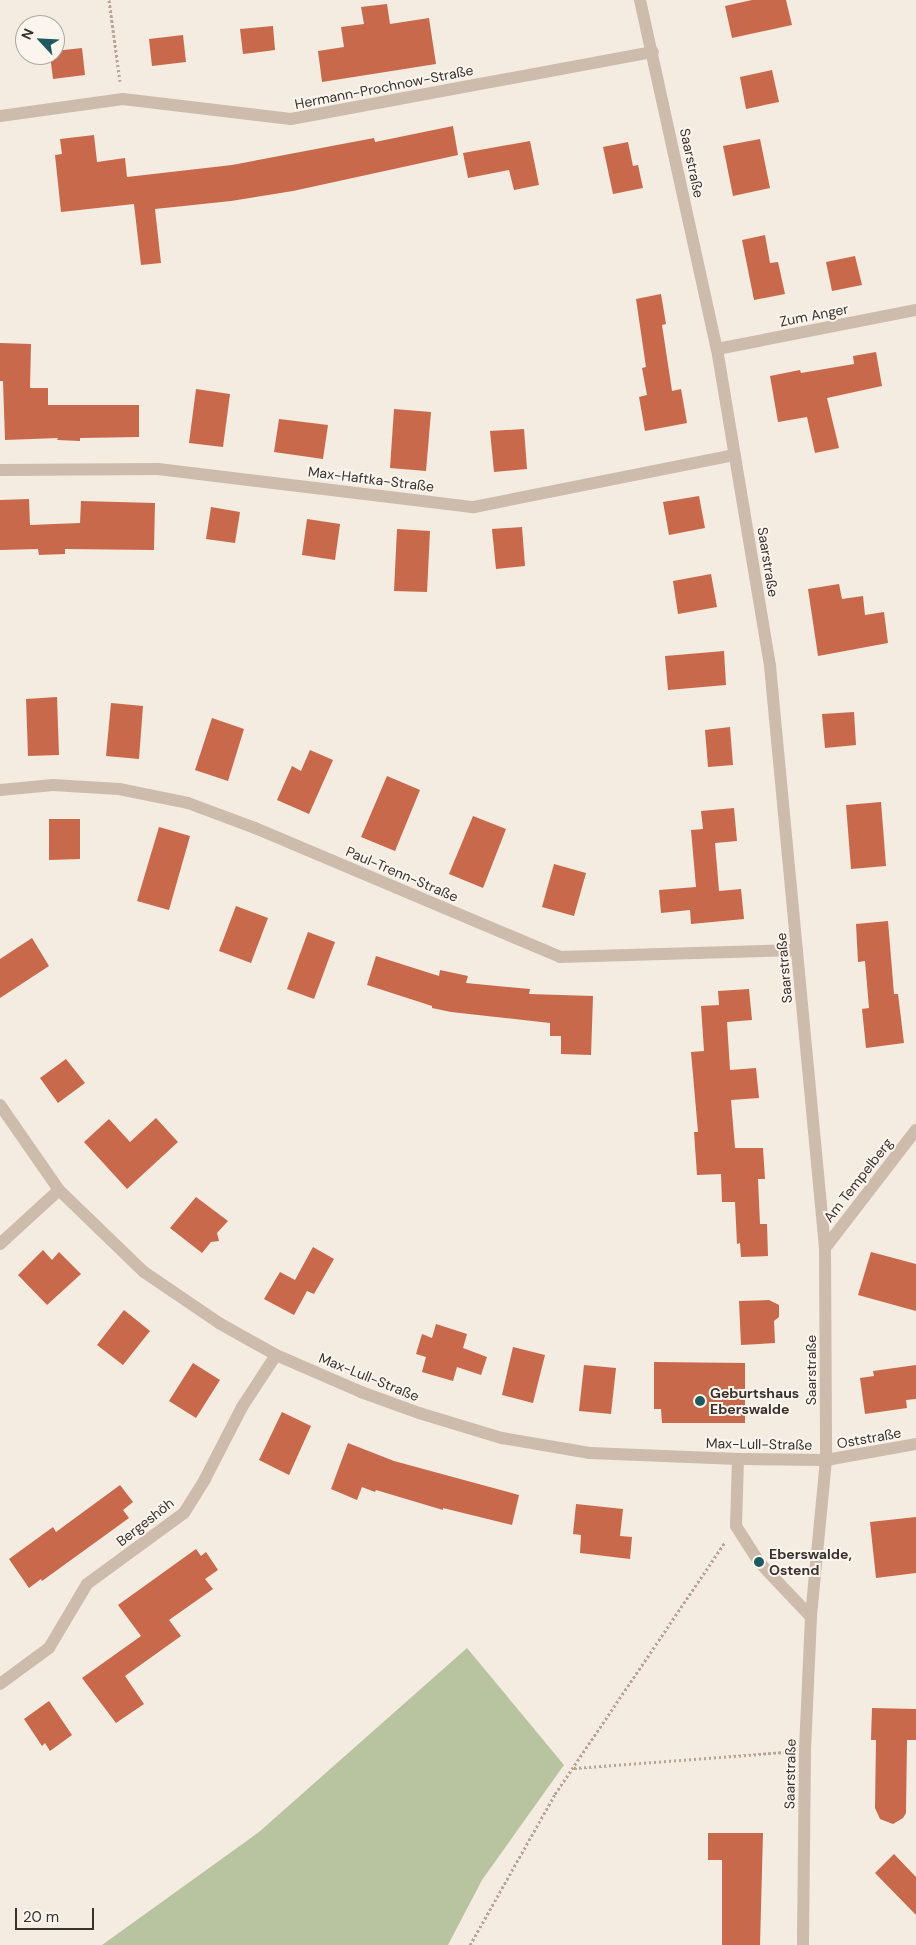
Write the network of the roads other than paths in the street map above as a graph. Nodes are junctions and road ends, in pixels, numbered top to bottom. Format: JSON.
{"nodes":[{"id":1,"x":640,"y":0,"type":"edge"},
{"id":2,"x":653,"y":52,"type":"junction"},
{"id":3,"x":0,"y":116,"type":"edge"},
{"id":4,"x":916,"y":310,"type":"edge"},
{"id":5,"x":717,"y":349,"type":"junction"},
{"id":6,"x":735,"y":455,"type":"junction"},
{"id":7,"x":0,"y":470,"type":"edge"},
{"id":8,"x":0,"y":790,"type":"edge"},
{"id":9,"x":798,"y":950,"type":"junction"},
{"id":10,"x":0,"y":1105,"type":"edge"},
{"id":11,"x":916,"y":1130,"type":"edge"},
{"id":12,"x":59,"y":1190,"type":"junction"},
{"id":13,"x":0,"y":1244,"type":"edge"},
{"id":14,"x":825,"y":1248,"type":"junction"},
{"id":15,"x":276,"y":1355,"type":"junction"},
{"id":16,"x":916,"y":1444,"type":"edge"},
{"id":17,"x":738,"y":1459,"type":"junction"},
{"id":18,"x":826,"y":1460,"type":"junction"},
{"id":19,"x":811,"y":1617,"type":"junction"},
{"id":20,"x":0,"y":1684,"type":"edge"},
{"id":21,"x":803,"y":1945,"type":"edge"}],
"edges":[{"from":1,"to":2,"type":"street","name":"Saarstraße"},
{"from":2,"to":3,"type":"street","name":"Hermann-Prochnow-Straße"},
{"from":2,"to":5,"type":"street","name":"Saarstraße"},
{"from":4,"to":5,"type":"street","name":"Zum Anger"},
{"from":5,"to":6,"type":"street","name":"Saarstraße"},
{"from":6,"to":7,"type":"street","name":"Max-Haftka-Straße"},
{"from":6,"to":9,"type":"street","name":"Saarstraße"},
{"from":8,"to":9,"type":"street","name":"Paul-Trenn-Straße"},
{"from":9,"to":14,"type":"street","name":"Saarstraße"},
{"from":10,"to":12,"type":"street","name":"Max-Lull-Straße"},
{"from":11,"to":14,"type":"street","name":"Am Tempelberg"},
{"from":12,"to":13,"type":"street"},
{"from":12,"to":15,"type":"street","name":"Max-Lull-Straße"},
{"from":14,"to":18,"type":"street","name":"Saarstraße"},
{"from":15,"to":17,"type":"street","name":"Max-Lull-Straße"},
{"from":15,"to":20,"type":"street","name":"Bergeshöh"},
{"from":16,"to":18,"type":"street","name":"Oststraße"},
{"from":17,"to":18,"type":"street","name":"Max-Lull-Straße"},
{"from":17,"to":19,"type":"street"},
{"from":18,"to":19,"type":"street","name":"Saarstraße"},
{"from":19,"to":21,"type":"street","name":"Saarstraße"}]}
